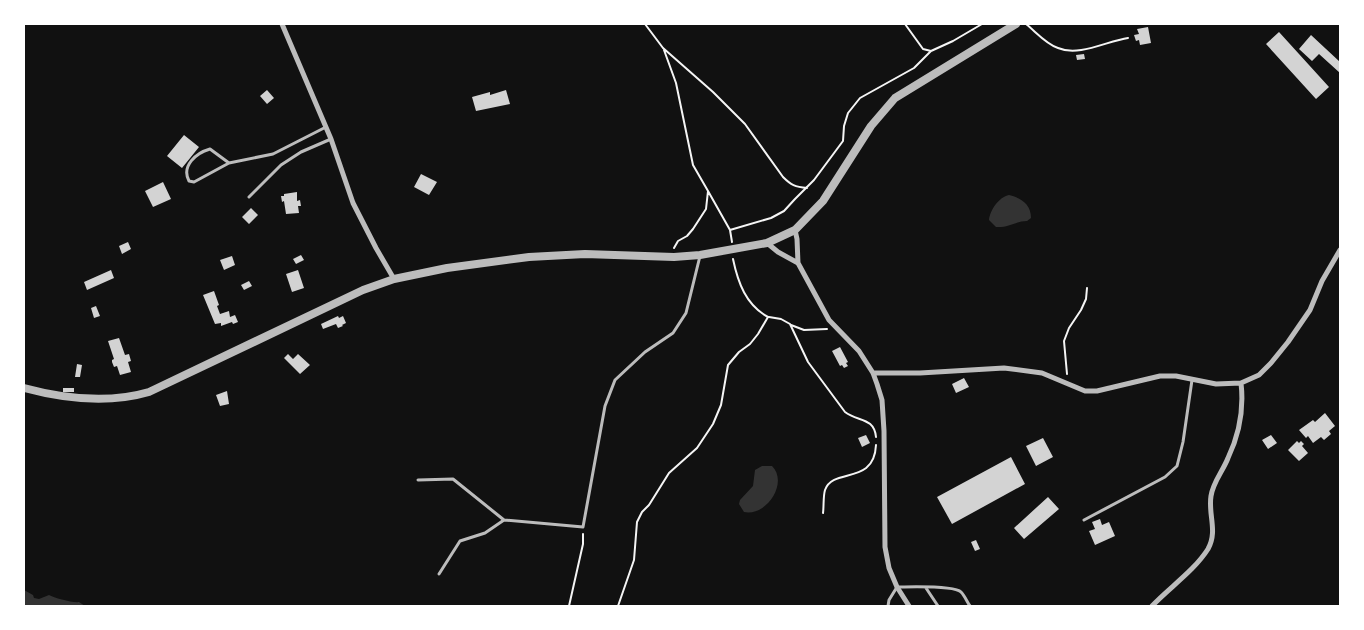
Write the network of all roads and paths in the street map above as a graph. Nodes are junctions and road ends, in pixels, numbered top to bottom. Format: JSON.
{"nodes":[{"id":1,"x":282,"y":24,"type":"edge"},
{"id":2,"x":645,"y":24,"type":"edge"},
{"id":3,"x":905,"y":24,"type":"edge"},
{"id":4,"x":982,"y":24,"type":"edge"},
{"id":5,"x":1016,"y":24,"type":"edge"},
{"id":6,"x":1026,"y":24,"type":"edge"},
{"id":7,"x":1128,"y":38,"type":"dead end"},
{"id":8,"x":663,"y":48,"type":"junction"},
{"id":9,"x":931,"y":50,"type":"junction"},
{"id":10,"x":326,"y":127,"type":"junction"},
{"id":11,"x":331,"y":139,"type":"junction"},
{"id":12,"x":229,"y":163,"type":"junction"},
{"id":13,"x":807,"y":188,"type":"junction"},
{"id":14,"x":708,"y":191,"type":"junction"},
{"id":15,"x":249,"y":198,"type":"dead end"},
{"id":16,"x":730,"y":230,"type":"junction"},
{"id":17,"x":794,"y":230,"type":"junction"},
{"id":18,"x":767,"y":243,"type":"junction"},
{"id":19,"x":731,"y":250,"type":"junction"},
{"id":20,"x":1340,"y":250,"type":"edge"},
{"id":21,"x":700,"y":255,"type":"junction"},
{"id":22,"x":674,"y":257,"type":"junction"},
{"id":23,"x":798,"y":262,"type":"junction"},
{"id":24,"x":394,"y":279,"type":"junction"},
{"id":25,"x":1087,"y":288,"type":"dead end"},
{"id":26,"x":768,"y":317,"type":"junction"},
{"id":27,"x":790,"y":324,"type":"junction"},
{"id":28,"x":837,"y":328,"type":"junction"},
{"id":29,"x":874,"y":373,"type":"junction"},
{"id":30,"x":1192,"y":379,"type":"junction"},
{"id":31,"x":1241,"y":383,"type":"junction"},
{"id":32,"x":1068,"y":384,"type":"junction"},
{"id":33,"x":24,"y":388,"type":"edge"},
{"id":34,"x":418,"y":480,"type":"dead end"},
{"id":35,"x":823,"y":513,"type":"dead end"},
{"id":36,"x":504,"y":520,"type":"junction"},
{"id":37,"x":1084,"y":520,"type":"dead end"},
{"id":38,"x":583,"y":526,"type":"junction"},
{"id":39,"x":439,"y":574,"type":"dead end"},
{"id":40,"x":897,"y":587,"type":"junction"},
{"id":41,"x":926,"y":587,"type":"junction"},
{"id":42,"x":569,"y":606,"type":"edge"},
{"id":43,"x":618,"y":606,"type":"edge"},
{"id":44,"x":888,"y":606,"type":"edge"},
{"id":45,"x":909,"y":606,"type":"edge"},
{"id":46,"x":938,"y":606,"type":"edge"},
{"id":47,"x":970,"y":606,"type":"edge"},
{"id":48,"x":1152,"y":606,"type":"edge"}],
"edges":[{"from":1,"to":10,"type":"street"},
{"from":2,"to":8,"type":"path"},
{"from":3,"to":9,"type":"path"},
{"from":4,"to":9,"type":"path"},
{"from":5,"to":17,"type":"street"},
{"from":6,"to":7,"type":"path"},
{"from":8,"to":13,"type":"path"},
{"from":8,"to":14,"type":"path"},
{"from":9,"to":13,"type":"path"},
{"from":10,"to":11,"type":"street"},
{"from":10,"to":12,"type":"lane"},
{"from":11,"to":15,"type":"lane"},
{"from":11,"to":24,"type":"street"},
{"from":12,"to":12,"type":"lane"},
{"from":13,"to":16,"type":"path"},
{"from":14,"to":16,"type":"path"},
{"from":14,"to":22,"type":"path"},
{"from":16,"to":19,"type":"path"},
{"from":17,"to":18,"type":"street"},
{"from":17,"to":23,"type":"street"},
{"from":18,"to":19,"type":"street"},
{"from":18,"to":23,"type":"street"},
{"from":19,"to":21,"type":"street"},
{"from":19,"to":26,"type":"path"},
{"from":20,"to":31,"type":"street"},
{"from":21,"to":22,"type":"street"},
{"from":21,"to":38,"type":"lane"},
{"from":22,"to":24,"type":"street"},
{"from":23,"to":28,"type":"street"},
{"from":24,"to":33,"type":"street"},
{"from":25,"to":32,"type":"path"},
{"from":26,"to":27,"type":"path"},
{"from":26,"to":43,"type":"path"},
{"from":27,"to":28,"type":"path"},
{"from":27,"to":35,"type":"path"},
{"from":28,"to":29,"type":"street"},
{"from":29,"to":32,"type":"street"},
{"from":29,"to":40,"type":"street"},
{"from":30,"to":31,"type":"street"},
{"from":30,"to":32,"type":"street"},
{"from":30,"to":37,"type":"lane"},
{"from":31,"to":48,"type":"street"},
{"from":34,"to":36,"type":"lane"},
{"from":36,"to":38,"type":"lane"},
{"from":36,"to":39,"type":"lane"},
{"from":38,"to":42,"type":"path"},
{"from":40,"to":41,"type":"lane"},
{"from":40,"to":44,"type":"lane"},
{"from":40,"to":45,"type":"street"},
{"from":41,"to":46,"type":"lane"},
{"from":41,"to":47,"type":"lane"}]}
